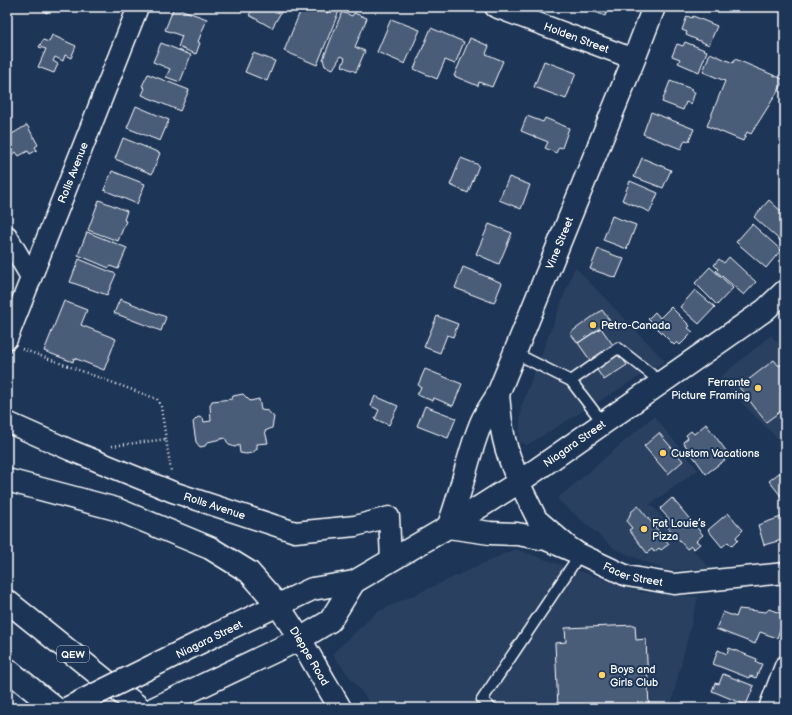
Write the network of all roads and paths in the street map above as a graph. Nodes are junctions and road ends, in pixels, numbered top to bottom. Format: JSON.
{"nodes":[{"id":1,"x":495,"y":7,"type":"edge"},
{"id":2,"x":654,"y":7,"type":"edge"},
{"id":3,"x":133,"y":11,"type":"edge"},
{"id":4,"x":634,"y":59,"type":"junction"},
{"id":5,"x":7,"y":236,"type":"edge"},
{"id":6,"x":31,"y":277,"type":"junction"},
{"id":7,"x":785,"y":291,"type":"edge"},
{"id":8,"x":14,"y":343,"type":"edge"},
{"id":9,"x":515,"y":353,"type":"junction"},
{"id":10,"x":571,"y":381,"type":"junction"},
{"id":11,"x":661,"y":382,"type":"junction"},
{"id":12,"x":498,"y":394,"type":"junction"},
{"id":13,"x":7,"y":422,"type":"edge"},
{"id":14,"x":603,"y":423,"type":"junction"},
{"id":15,"x":167,"y":439,"type":"junction"},
{"id":16,"x":107,"y":446,"type":"dead end"},
{"id":17,"x":7,"y":480,"type":"edge"},
{"id":18,"x":519,"y":482,"type":"junction"},
{"id":19,"x":174,"y":492,"type":"junction"},
{"id":20,"x":448,"y":527,"type":"junction"},
{"id":21,"x":577,"y":553,"type":"junction"},
{"id":22,"x":391,"y":560,"type":"junction"},
{"id":23,"x":785,"y":573,"type":"edge"},
{"id":24,"x":354,"y":582,"type":"junction"},
{"id":25,"x":7,"y":601,"type":"edge"},
{"id":26,"x":278,"y":605,"type":"junction"},
{"id":27,"x":300,"y":639,"type":"junction"},
{"id":28,"x":785,"y":666,"type":"edge"},
{"id":29,"x":7,"y":669,"type":"edge"},
{"id":30,"x":55,"y":708,"type":"edge"},
{"id":31,"x":68,"y":708,"type":"edge"},
{"id":32,"x":140,"y":708,"type":"edge"},
{"id":33,"x":155,"y":708,"type":"edge"},
{"id":34,"x":340,"y":708,"type":"edge"},
{"id":35,"x":491,"y":708,"type":"edge"},
{"id":36,"x":769,"y":708,"type":"edge"}],
"edges":[{"from":1,"to":4,"type":"street","name":"Holden Street"},
{"from":2,"to":4,"type":"main road","name":"Vine Street"},
{"from":3,"to":6,"type":"street","name":"Rolls Avenue"},
{"from":4,"to":9,"type":"main road","name":"Vine Street"},
{"from":5,"to":6,"type":"street"},
{"from":6,"to":8,"type":"street","name":"Rolls Avenue"},
{"from":7,"to":11,"type":"main road","name":"Niagara Street"},
{"from":8,"to":15,"type":"path"},
{"from":9,"to":10,"type":"lane"},
{"from":9,"to":12,"type":"main road","name":"Vine Street"},
{"from":10,"to":11,"type":"lane"},
{"from":10,"to":14,"type":"lane"},
{"from":11,"to":14,"type":"main road","name":"Niagara Street"},
{"from":12,"to":18,"type":"main road","name":"Vine Street"},
{"from":12,"to":20,"type":"main road"},
{"from":13,"to":19,"type":"street","name":"Rolls Avenue"},
{"from":14,"to":18,"type":"main road","name":"Niagara Street"},
{"from":15,"to":16,"type":"path"},
{"from":15,"to":19,"type":"path"},
{"from":17,"to":26,"type":"main road","name":"Dieppe Road"},
{"from":18,"to":20,"type":"main road","name":"Niagara Street"},
{"from":18,"to":21,"type":"street","name":"Facer Street"},
{"from":19,"to":22,"type":"street","name":"Rolls Avenue"},
{"from":20,"to":21,"type":"main road"},
{"from":20,"to":22,"type":"main road","name":"Niagara Street"},
{"from":21,"to":23,"type":"street","name":"Facer Street"},
{"from":21,"to":35,"type":"lane"},
{"from":22,"to":24,"type":"main road","name":"Niagara Street"},
{"from":24,"to":26,"type":"main road","name":"Niagara Street"},
{"from":24,"to":27,"type":"main road","name":"Niagara Street"},
{"from":25,"to":32,"type":"main road","number":"QEW"},
{"from":26,"to":27,"type":"main road","name":"Dieppe Road"},
{"from":26,"to":31,"type":"main road","name":"Niagara Street","bridge":true},
{"from":27,"to":33,"type":"main road","name":"Niagara Street"},
{"from":27,"to":34,"type":"main road","name":"Dieppe Road"},
{"from":28,"to":36,"type":"street"},
{"from":29,"to":30,"type":"main road"}]}
